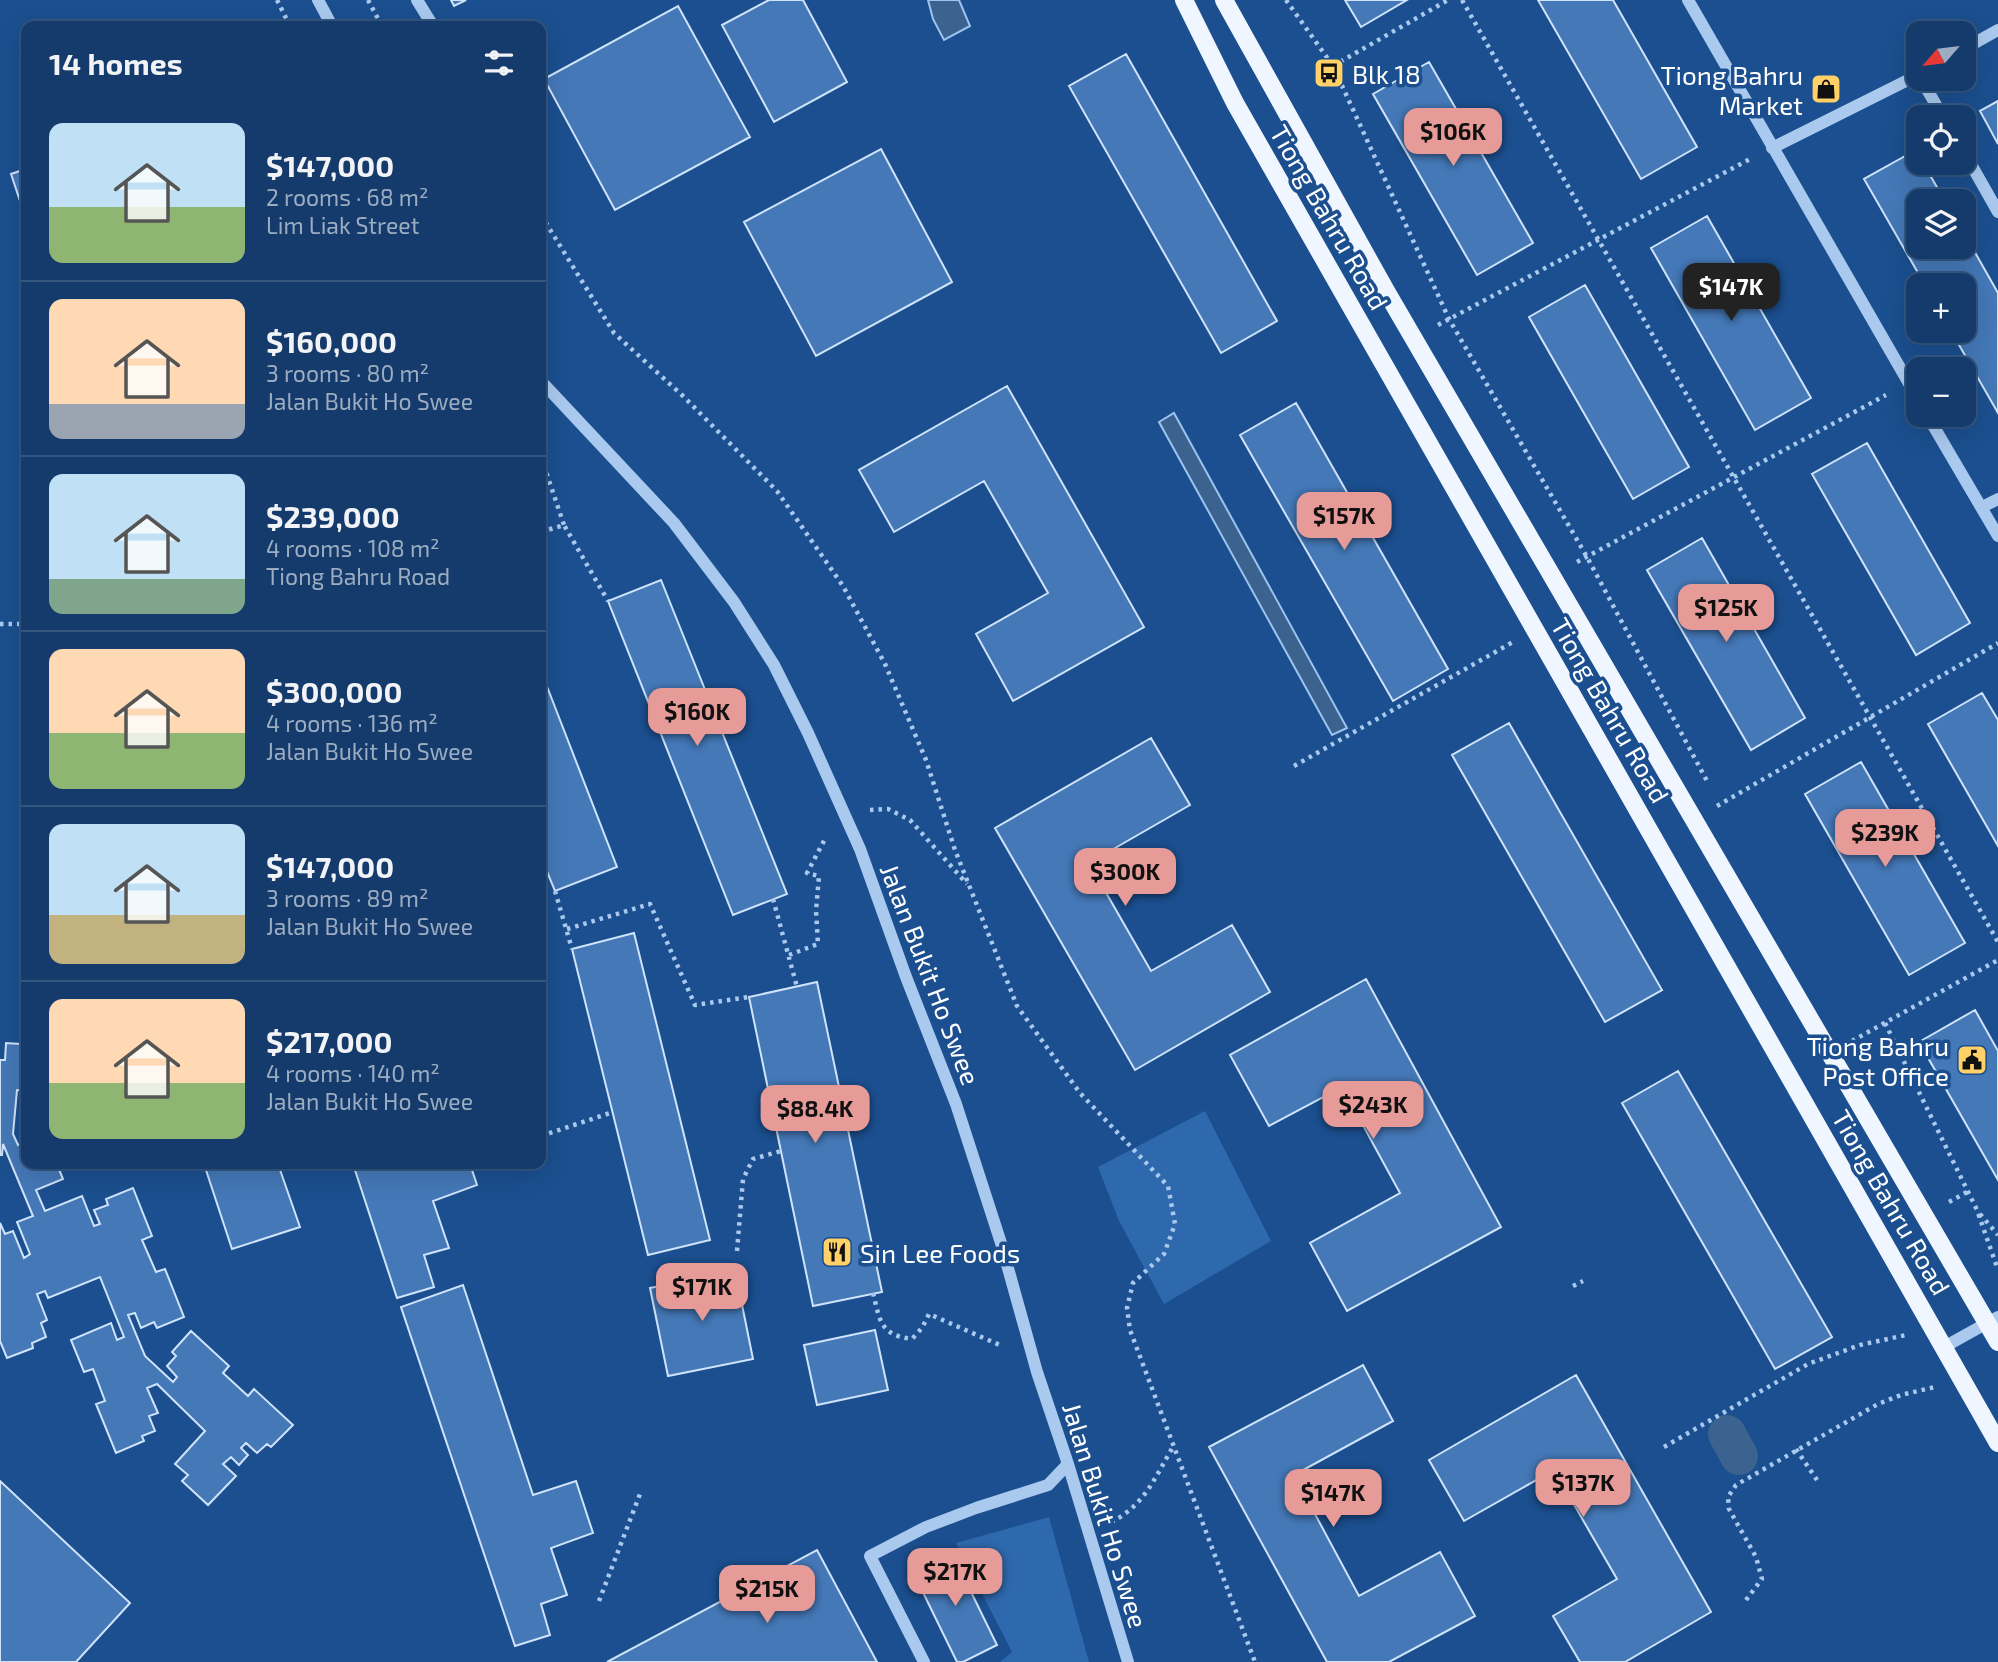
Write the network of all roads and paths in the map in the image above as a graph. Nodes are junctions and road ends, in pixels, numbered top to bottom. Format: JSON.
{"nodes":[{"id":1,"x":277,"y":0,"type":"edge"},
{"id":2,"x":318,"y":0,"type":"edge"},
{"id":3,"x":368,"y":0,"type":"edge"},
{"id":4,"x":417,"y":0,"type":"edge"},
{"id":5,"x":1184,"y":0,"type":"edge"},
{"id":6,"x":1224,"y":0,"type":"edge"},
{"id":7,"x":1286,"y":0,"type":"edge"},
{"id":8,"x":1448,"y":0,"type":"edge"},
{"id":9,"x":1462,"y":0,"type":"edge"},
{"id":10,"x":1688,"y":0,"type":"edge"},
{"id":11,"x":288,"y":21,"type":"edge"},
{"id":12,"x":329,"y":21,"type":"edge"},
{"id":13,"x":379,"y":21,"type":"edge"},
{"id":14,"x":430,"y":21,"type":"edge"},
{"id":15,"x":1998,"y":30,"type":"edge"},
{"id":16,"x":1976,"y":42,"type":"edge"},
{"id":17,"x":1333,"y":66,"type":"junction"},
{"id":18,"x":1906,"y":84,"type":"edge"},
{"id":19,"x":1772,"y":148,"type":"junction"},
{"id":20,"x":1976,"y":173,"type":"edge"},
{"id":21,"x":1998,"y":212,"type":"edge"},
{"id":22,"x":546,"y":223,"type":"edge"},
{"id":23,"x":1598,"y":240,"type":"junction"},
{"id":24,"x":1449,"y":319,"type":"junction"},
{"id":25,"x":1413,"y":338,"type":"junction"},
{"id":26,"x":1906,"y":379,"type":"edge"},
{"id":27,"x":1906,"y":383,"type":"edge"},
{"id":28,"x":546,"y":386,"type":"edge"},
{"id":29,"x":1934,"y":427,"type":"edge"},
{"id":30,"x":546,"y":471,"type":"edge"},
{"id":31,"x":1734,"y":478,"type":"junction"},
{"id":32,"x":1998,"y":499,"type":"edge"},
{"id":33,"x":1982,"y":508,"type":"junction"},
{"id":34,"x":565,"y":525,"type":"junction"},
{"id":35,"x":546,"y":531,"type":"edge"},
{"id":36,"x":1998,"y":537,"type":"edge"},
{"id":37,"x":1587,"y":557,"type":"junction"},
{"id":38,"x":1552,"y":575,"type":"junction"},
{"id":39,"x":608,"y":601,"type":"dead end"},
{"id":40,"x":0,"y":624,"type":"edge"},
{"id":41,"x":21,"y":624,"type":"edge"},
{"id":42,"x":1535,"y":629,"type":"junction"},
{"id":43,"x":1998,"y":643,"type":"edge"},
{"id":44,"x":1870,"y":717,"type":"junction"},
{"id":45,"x":1294,"y":766,"type":"dead end"},
{"id":46,"x":1720,"y":804,"type":"junction"},
{"id":47,"x":844,"y":812,"type":"junction"},
{"id":48,"x":1727,"y":816,"type":"dead end"},
{"id":49,"x":1694,"y":819,"type":"junction"},
{"id":50,"x":832,"y":845,"type":"dead end"},
{"id":51,"x":970,"y":887,"type":"junction"},
{"id":52,"x":555,"y":891,"type":"dead end"},
{"id":53,"x":773,"y":899,"type":"dead end"},
{"id":54,"x":567,"y":929,"type":"junction"},
{"id":55,"x":1998,"y":942,"type":"edge"},
{"id":56,"x":572,"y":948,"type":"dead end"},
{"id":57,"x":789,"y":954,"type":"junction"},
{"id":58,"x":1998,"y":960,"type":"edge"},
{"id":59,"x":797,"y":986,"type":"dead end"},
{"id":60,"x":749,"y":997,"type":"dead end"},
{"id":61,"x":1885,"y":1023,"type":"junction"},
{"id":62,"x":1832,"y":1054,"type":"junction"},
{"id":63,"x":613,"y":1112,"type":"dead end"},
{"id":64,"x":546,"y":1134,"type":"edge"},
{"id":65,"x":781,"y":1151,"type":"dead end"},
{"id":66,"x":1966,"y":1192,"type":"junction"},
{"id":67,"x":1945,"y":1204,"type":"dead end"},
{"id":68,"x":1977,"y":1210,"type":"junction"},
{"id":69,"x":1998,"y":1235,"type":"edge"},
{"id":70,"x":737,"y":1251,"type":"dead end"},
{"id":71,"x":1998,"y":1270,"type":"edge"},
{"id":72,"x":1583,"y":1281,"type":"dead end"},
{"id":73,"x":1573,"y":1286,"type":"dead end"},
{"id":74,"x":873,"y":1293,"type":"dead end"},
{"id":75,"x":1992,"y":1321,"type":"edge"},
{"id":76,"x":1909,"y":1334,"type":"dead end"},
{"id":77,"x":1007,"y":1337,"type":"dead end"},
{"id":78,"x":1998,"y":1342,"type":"edge"},
{"id":79,"x":1944,"y":1347,"type":"junction"},
{"id":80,"x":1937,"y":1387,"type":"dead end"},
{"id":81,"x":1998,"y":1443,"type":"edge"},
{"id":82,"x":1174,"y":1445,"type":"junction"},
{"id":83,"x":1664,"y":1447,"type":"dead end"},
{"id":84,"x":1796,"y":1449,"type":"junction"},
{"id":85,"x":1068,"y":1464,"type":"junction"},
{"id":86,"x":1817,"y":1480,"type":"dead end"},
{"id":87,"x":640,"y":1494,"type":"dead end"},
{"id":88,"x":1088,"y":1533,"type":"junction"},
{"id":89,"x":599,"y":1601,"type":"dead end"},
{"id":90,"x":1746,"y":1601,"type":"dead end"},
{"id":91,"x":924,"y":1662,"type":"edge"},
{"id":92,"x":1128,"y":1662,"type":"edge"},
{"id":93,"x":1255,"y":1662,"type":"edge"}],
"edges":[{"from":1,"to":11,"type":"path"},
{"from":2,"to":12,"type":"street"},
{"from":3,"to":13,"type":"path"},
{"from":4,"to":14,"type":"street"},
{"from":5,"to":42,"type":"main road","name":"Tiong Bahru Road"},
{"from":6,"to":25,"type":"main road","name":"Tiong Bahru Road"},
{"from":7,"to":17,"type":"path"},
{"from":8,"to":17,"type":"path"},
{"from":9,"to":23,"type":"path"},
{"from":10,"to":19,"type":"street"},
{"from":15,"to":16,"type":"street"},
{"from":17,"to":24,"type":"path"},
{"from":18,"to":19,"type":"street"},
{"from":19,"to":23,"type":"path"},
{"from":19,"to":26,"type":"street"},
{"from":20,"to":21,"type":"street"},
{"from":22,"to":51,"type":"path"},
{"from":23,"to":24,"type":"path"},
{"from":23,"to":31,"type":"path"},
{"from":24,"to":25,"type":"path"},
{"from":24,"to":37,"type":"path"},
{"from":25,"to":38,"type":"main road","name":"Tiong Bahru Road"},
{"from":27,"to":31,"type":"path"},
{"from":28,"to":47,"type":"street","name":"Jalan Bukit Ho Swee"},
{"from":29,"to":33,"type":"street"},
{"from":30,"to":34,"type":"path"},
{"from":31,"to":37,"type":"path"},
{"from":31,"to":44,"type":"path"},
{"from":32,"to":33,"type":"street"},
{"from":33,"to":36,"type":"street"},
{"from":34,"to":35,"type":"path"},
{"from":34,"to":39,"type":"path"},
{"from":37,"to":38,"type":"path"},
{"from":37,"to":46,"type":"path"},
{"from":38,"to":49,"type":"main road","name":"Tiong Bahru Road"},
{"from":40,"to":41,"type":"path"},
{"from":42,"to":45,"type":"path"},
{"from":42,"to":79,"type":"main road","name":"Tiong Bahru Road"},
{"from":43,"to":44,"type":"path"},
{"from":44,"to":46,"type":"path"},
{"from":44,"to":55,"type":"path"},
{"from":46,"to":48,"type":"path"},
{"from":46,"to":49,"type":"path"},
{"from":47,"to":51,"type":"path"},
{"from":47,"to":85,"type":"street","name":"Jalan Bukit Ho Swee"},
{"from":49,"to":62,"type":"main road","name":"Tiong Bahru Road"},
{"from":50,"to":57,"type":"path"},
{"from":51,"to":82,"type":"path"},
{"from":52,"to":54,"type":"path"},
{"from":53,"to":57,"type":"path"},
{"from":54,"to":56,"type":"path"},
{"from":54,"to":60,"type":"path"},
{"from":57,"to":59,"type":"path"},
{"from":58,"to":61,"type":"path"},
{"from":61,"to":62,"type":"path"},
{"from":61,"to":66,"type":"path"},
{"from":62,"to":75,"type":"main road","name":"Tiong Bahru Road"},
{"from":63,"to":64,"type":"path"},
{"from":65,"to":70,"type":"path"},
{"from":66,"to":67,"type":"path"},
{"from":66,"to":68,"type":"path"},
{"from":68,"to":69,"type":"path"},
{"from":68,"to":71,"type":"path"},
{"from":72,"to":73,"type":"path"},
{"from":74,"to":77,"type":"path"},
{"from":75,"to":78,"type":"main road","name":"Tiong Bahru Road"},
{"from":75,"to":79,"type":"street"},
{"from":76,"to":83,"type":"path"},
{"from":79,"to":81,"type":"main road","name":"Tiong Bahru Road"},
{"from":80,"to":84,"type":"path"},
{"from":82,"to":88,"type":"path"},
{"from":82,"to":93,"type":"path"},
{"from":84,"to":86,"type":"path"},
{"from":84,"to":90,"type":"path"},
{"from":85,"to":88,"type":"street","name":"Jalan Bukit Ho Swee"},
{"from":85,"to":91,"type":"street"},
{"from":87,"to":89,"type":"path"},
{"from":88,"to":92,"type":"street","name":"Jalan Bukit Ho Swee"}]}
